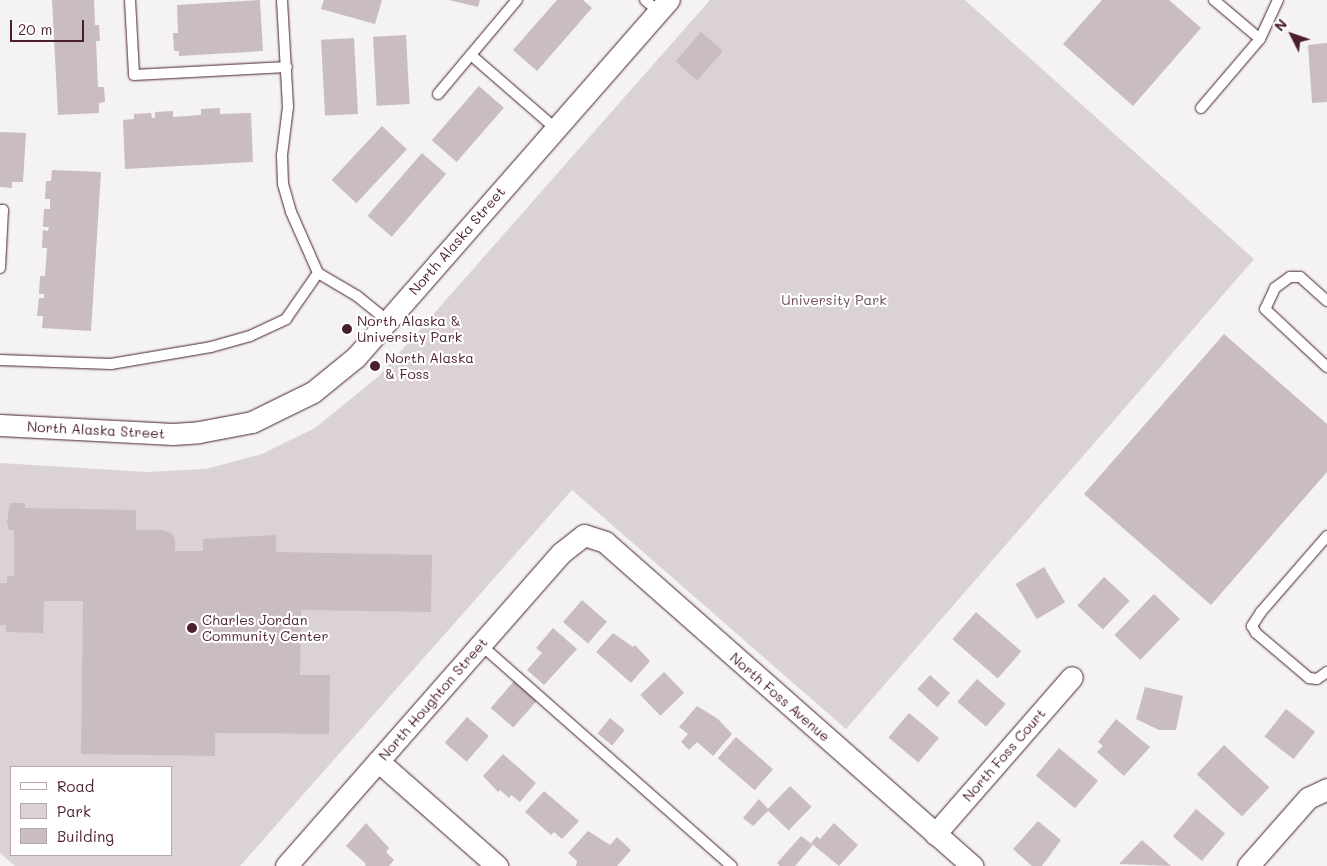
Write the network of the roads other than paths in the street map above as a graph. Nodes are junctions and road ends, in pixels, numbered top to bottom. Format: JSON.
{"nodes":[{"id":1,"x":130,"y":0,"type":"edge"},
{"id":2,"x":282,"y":0,"type":"edge"},
{"id":3,"x":518,"y":0,"type":"edge"},
{"id":4,"x":1214,"y":0,"type":"edge"},
{"id":5,"x":1278,"y":0,"type":"edge"},
{"id":6,"x":658,"y":4,"type":"edge"},
{"id":7,"x":1260,"y":39,"type":"junction"},
{"id":8,"x":471,"y":55,"type":"junction"},
{"id":9,"x":287,"y":68,"type":"junction"},
{"id":10,"x":438,"y":94,"type":"dead end"},
{"id":11,"x":1201,"y":108,"type":"dead end"},
{"id":12,"x":556,"y":129,"type":"junction"},
{"id":13,"x":0,"y":210,"type":"edge"},
{"id":14,"x":0,"y":268,"type":"edge"},
{"id":15,"x":318,"y":273,"type":"junction"},
{"id":16,"x":1327,"y":301,"type":"edge"},
{"id":17,"x":388,"y":320,"type":"junction"},
{"id":18,"x":0,"y":360,"type":"edge"},
{"id":19,"x":1327,"y":367,"type":"edge"},
{"id":20,"x":0,"y":425,"type":"edge"},
{"id":21,"x":584,"y":535,"type":"joint"},
{"id":22,"x":1327,"y":536,"type":"edge"},
{"id":23,"x":480,"y":645,"type":"junction"},
{"id":24,"x":1327,"y":672,"type":"edge"},
{"id":25,"x":1072,"y":677,"type":"dead end"},
{"id":26,"x":378,"y":762,"type":"junction"},
{"id":27,"x":1327,"y":789,"type":"edge"},
{"id":28,"x":935,"y":834,"type":"junction"},
{"id":29,"x":286,"y":866,"type":"edge"},
{"id":30,"x":497,"y":866,"type":"edge"},
{"id":31,"x":732,"y":866,"type":"edge"},
{"id":32,"x":972,"y":866,"type":"edge"},
{"id":33,"x":1248,"y":866,"type":"edge"}],
"edges":[{"from":1,"to":9,"type":"lane"},
{"from":2,"to":9,"type":"lane"},
{"from":3,"to":8,"type":"lane"},
{"from":4,"to":7,"type":"lane"},
{"from":5,"to":7,"type":"lane"},
{"from":6,"to":12,"type":"street","name":"North Alaska Street"},
{"from":7,"to":11,"type":"lane"},
{"from":8,"to":10,"type":"lane"},
{"from":8,"to":12,"type":"lane"},
{"from":9,"to":15,"type":"lane"},
{"from":12,"to":17,"type":"street","name":"North Alaska Street"},
{"from":13,"to":14,"type":"lane"},
{"from":15,"to":17,"type":"lane"},
{"from":15,"to":18,"type":"lane"},
{"from":16,"to":19,"type":"lane"},
{"from":17,"to":20,"type":"street","name":"North Alaska Street"},
{"from":21,"to":23,"type":"street","name":"North Houghton Street"},
{"from":21,"to":28,"type":"street","name":"North Foss Avenue"},
{"from":22,"to":24,"type":"lane"},
{"from":23,"to":26,"type":"street","name":"North Houghton Street"},
{"from":23,"to":31,"type":"lane"},
{"from":25,"to":28,"type":"street","name":"North Foss Court"},
{"from":26,"to":29,"type":"street","name":"North Houghton Street"},
{"from":26,"to":30,"type":"street"},
{"from":27,"to":33,"type":"street"},
{"from":28,"to":32,"type":"street","name":"North Foss Avenue"}]}
